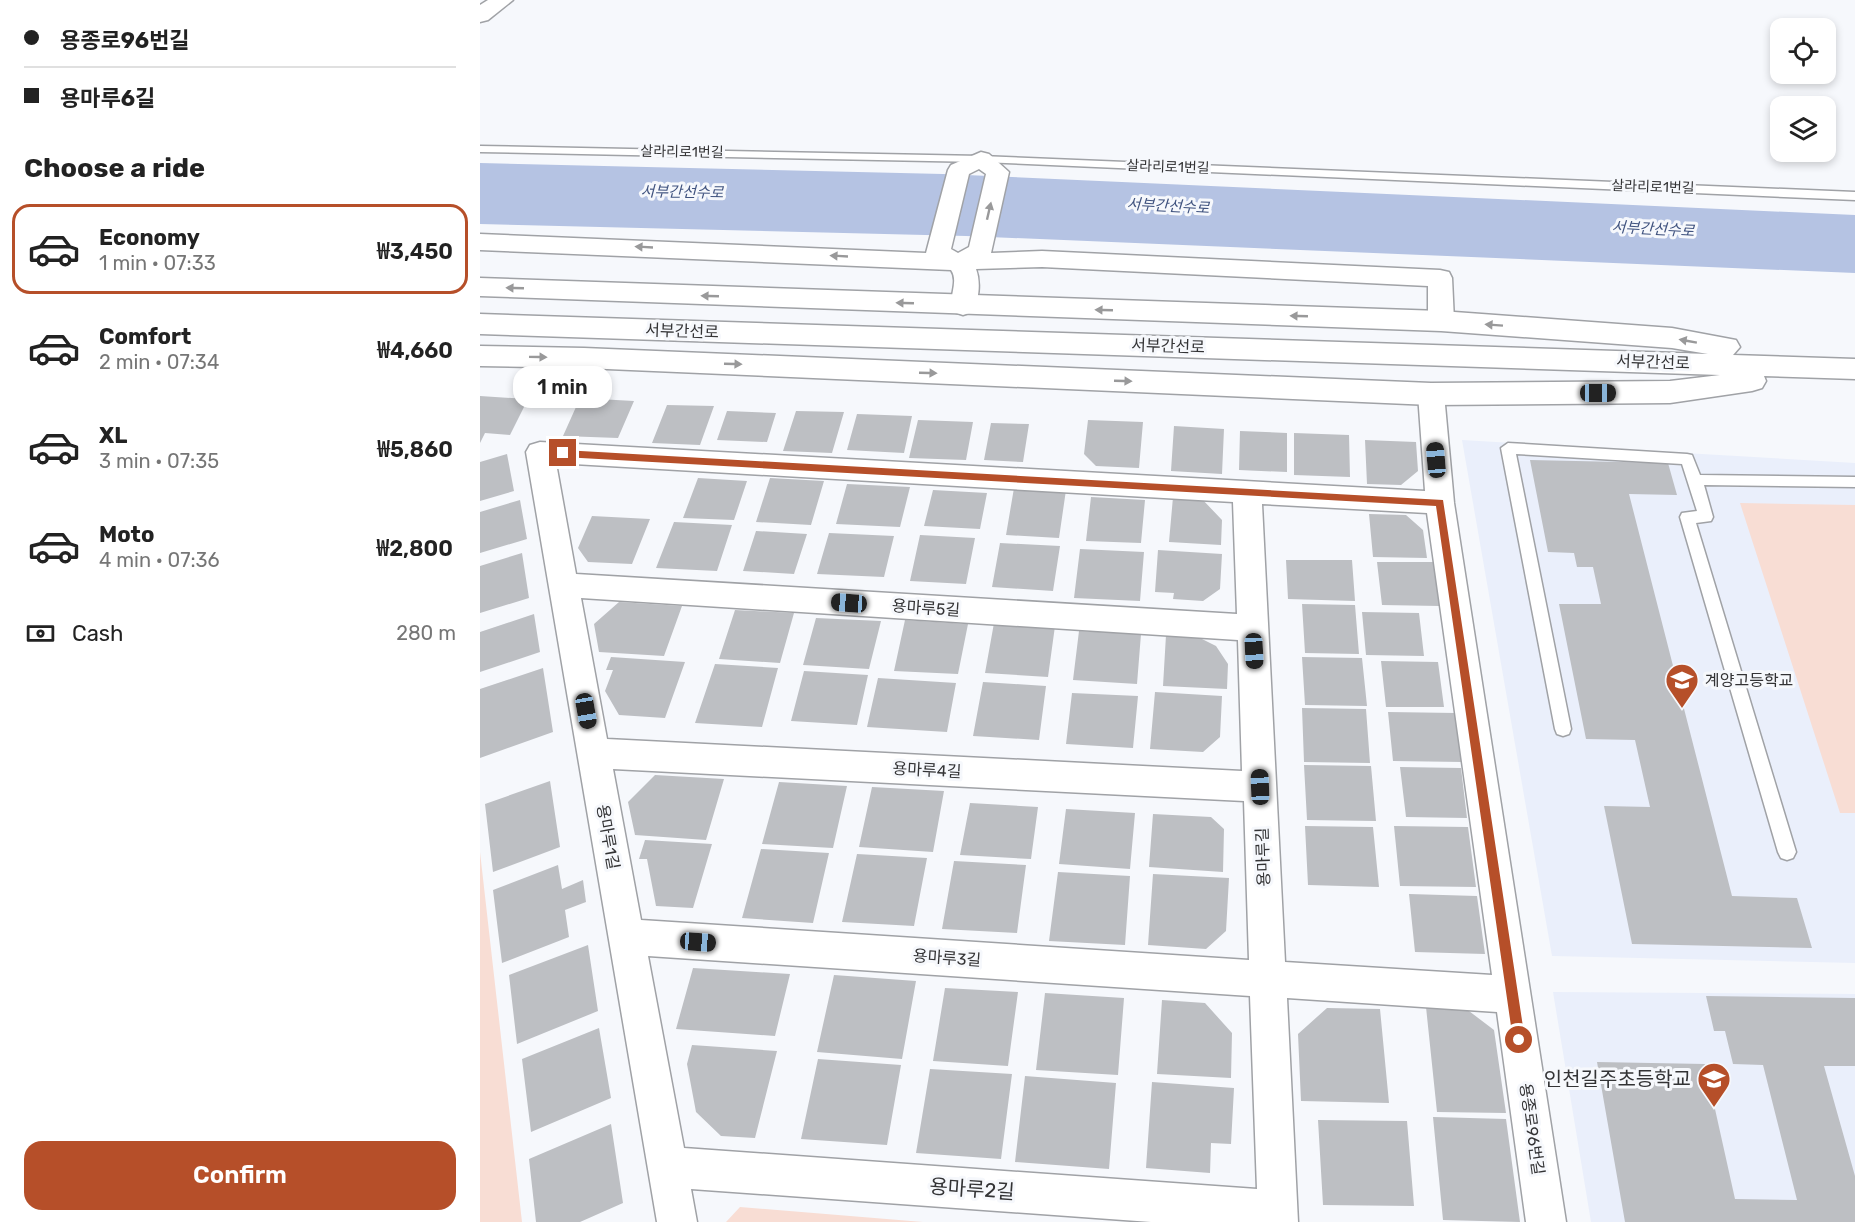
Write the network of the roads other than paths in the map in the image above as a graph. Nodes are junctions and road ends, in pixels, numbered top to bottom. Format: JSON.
{"nodes":[{"id":1,"x":502,"y":0,"type":"edge"},
{"id":2,"x":480,"y":15,"type":"edge"},
{"id":3,"x":480,"y":149,"type":"edge"},
{"id":4,"x":990,"y":165,"type":"junction"},
{"id":5,"x":1855,"y":196,"type":"edge"},
{"id":6,"x":480,"y":242,"type":"edge"},
{"id":7,"x":970,"y":257,"type":"junction"},
{"id":8,"x":480,"y":287,"type":"edge"},
{"id":9,"x":963,"y":306,"type":"junction"},
{"id":10,"x":1441,"y":321,"type":"junction"},
{"id":11,"x":480,"y":324,"type":"edge"},
{"id":12,"x":480,"y":356,"type":"edge"},
{"id":13,"x":1852,"y":369,"type":"edge"},
{"id":14,"x":1431,"y":394,"type":"junction"},
{"id":15,"x":1695,"y":480,"type":"junction"},
{"id":16,"x":1855,"y":482,"type":"edge"},
{"id":17,"x":1247,"y":492,"type":"junction"},
{"id":18,"x":1440,"y":503,"type":"junction"},
{"id":19,"x":564,"y":585,"type":"junction"},
{"id":20,"x":1253,"y":628,"type":"junction"},
{"id":21,"x":1563,"y":729,"type":"dead end"},
{"id":22,"x":594,"y":753,"type":"junction"},
{"id":23,"x":1260,"y":787,"type":"junction"},
{"id":24,"x":1787,"y":852,"type":"dead end"},
{"id":25,"x":626,"y":937,"type":"junction"},
{"id":26,"x":1268,"y":979,"type":"junction"},
{"id":27,"x":1513,"y":995,"type":"junction"},
{"id":28,"x":667,"y":1167,"type":"junction"},
{"id":29,"x":1277,"y":1217,"type":"edge"},
{"id":30,"x":677,"y":1222,"type":"edge"},
{"id":31,"x":1546,"y":1222,"type":"edge"}],
"edges":[{"from":1,"to":2,"type":"main road"},
{"from":3,"to":4,"type":"lane","name":"살라리로1번길"},
{"from":4,"to":5,"type":"lane","name":"살라리로1번길"},
{"from":7,"to":4,"type":"street","one_way":true},
{"from":4,"to":7,"type":"street"},
{"from":7,"to":6,"type":"street","one_way":true},
{"from":7,"to":9,"type":"street"},
{"from":7,"to":10,"type":"street"},
{"from":9,"to":8,"type":"main road","one_way":true},
{"from":10,"to":9,"type":"main road","one_way":true},
{"from":13,"to":10,"type":"main road","one_way":true},
{"from":11,"to":13,"type":"main road","name":"서부간선로"},
{"from":12,"to":14,"type":"main road","one_way":true},
{"from":13,"to":14,"type":"main road"},
{"from":14,"to":18,"type":"street","name":"용종로96번길"},
{"from":15,"to":16,"type":"lane"},
{"from":15,"to":21,"type":"lane"},
{"from":15,"to":24,"type":"lane"},
{"from":17,"to":18,"type":"street"},
{"from":17,"to":19,"type":"street","name":"용마루1길"},
{"from":17,"to":20,"type":"street","name":"용마루길"},
{"from":18,"to":27,"type":"street","name":"용종로96번길"},
{"from":19,"to":20,"type":"street","name":"용마루5길"},
{"from":19,"to":22,"type":"street","name":"용마루1길"},
{"from":20,"to":23,"type":"street","name":"용마루길"},
{"from":22,"to":23,"type":"street","name":"용마루4길"},
{"from":22,"to":25,"type":"street","name":"용마루1길"},
{"from":23,"to":26,"type":"street","name":"용마루길"},
{"from":25,"to":26,"type":"street","name":"용마루3길"},
{"from":25,"to":28,"type":"street","name":"용마루1길"},
{"from":26,"to":27,"type":"street","name":"용마루3길"},
{"from":26,"to":29,"type":"street","name":"용마루길"},
{"from":27,"to":31,"type":"street","name":"용종로96번길"},
{"from":28,"to":29,"type":"street","name":"용마루2길"},
{"from":28,"to":30,"type":"street","name":"용마루1길"}]}
